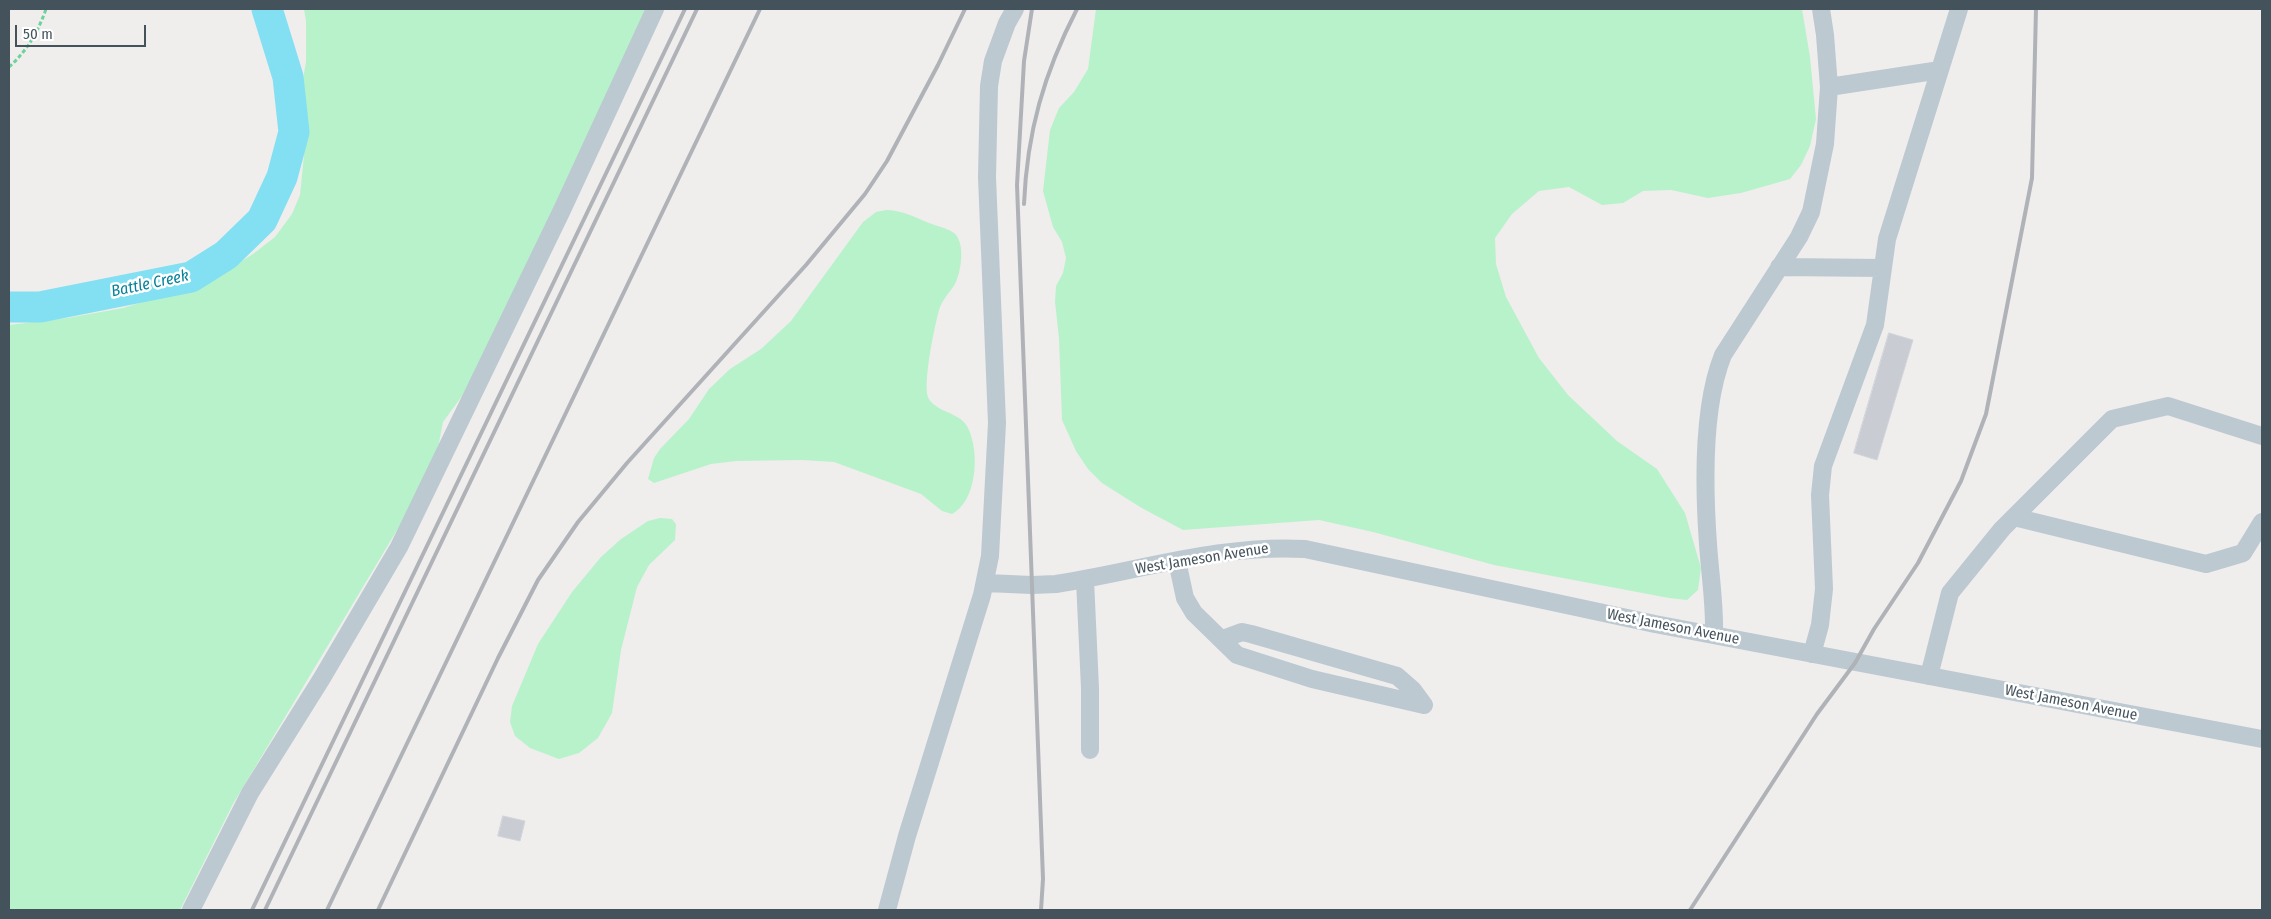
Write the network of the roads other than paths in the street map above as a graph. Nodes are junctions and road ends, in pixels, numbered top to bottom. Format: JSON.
{"nodes":[{"id":1,"x":655,"y":9,"type":"edge"},
{"id":2,"x":1015,"y":9,"type":"edge"},
{"id":3,"x":1821,"y":9,"type":"edge"},
{"id":4,"x":1960,"y":9,"type":"edge"},
{"id":5,"x":1940,"y":70,"type":"junction"},
{"id":6,"x":1829,"y":87,"type":"junction"},
{"id":7,"x":1779,"y":267,"type":"junction"},
{"id":8,"x":1883,"y":268,"type":"junction"},
{"id":9,"x":2262,"y":436,"type":"edge"},
{"id":10,"x":2014,"y":517,"type":"junction"},
{"id":11,"x":2262,"y":522,"type":"edge"},
{"id":12,"x":1177,"y":561,"type":"junction"},
{"id":13,"x":1085,"y":580,"type":"junction"},
{"id":14,"x":986,"y":583,"type":"junction"},
{"id":15,"x":1714,"y":635,"type":"junction"},
{"id":16,"x":1223,"y":639,"type":"junction"},
{"id":17,"x":1812,"y":654,"type":"junction"},
{"id":18,"x":1929,"y":676,"type":"junction"},
{"id":19,"x":2262,"y":739,"type":"edge"},
{"id":20,"x":1090,"y":750,"type":"dead end"},
{"id":21,"x":191,"y":910,"type":"edge"},
{"id":22,"x":888,"y":910,"type":"edge"}],
"edges":[{"from":1,"to":21,"type":"lane"},
{"from":2,"to":14,"type":"lane"},
{"from":3,"to":6,"type":"lane"},
{"from":4,"to":5,"type":"lane"},
{"from":5,"to":6,"type":"lane"},
{"from":5,"to":8,"type":"lane"},
{"from":6,"to":7,"type":"lane"},
{"from":7,"to":8,"type":"lane"},
{"from":7,"to":15,"type":"lane"},
{"from":8,"to":17,"type":"lane"},
{"from":9,"to":10,"type":"lane"},
{"from":10,"to":11,"type":"lane"},
{"from":10,"to":18,"type":"lane"},
{"from":12,"to":13,"type":"lane","name":"West Jameson Avenue"},
{"from":12,"to":15,"type":"lane","name":"West Jameson Avenue"},
{"from":12,"to":16,"type":"lane"},
{"from":13,"to":14,"type":"lane","name":"West Jameson Avenue"},
{"from":13,"to":20,"type":"lane"},
{"from":14,"to":22,"type":"lane"},
{"from":15,"to":17,"type":"lane","name":"West Jameson Avenue"},
{"from":16,"to":16,"type":"lane"},
{"from":17,"to":18,"type":"lane","name":"West Jameson Avenue"},
{"from":18,"to":19,"type":"lane","name":"West Jameson Avenue"}]}
